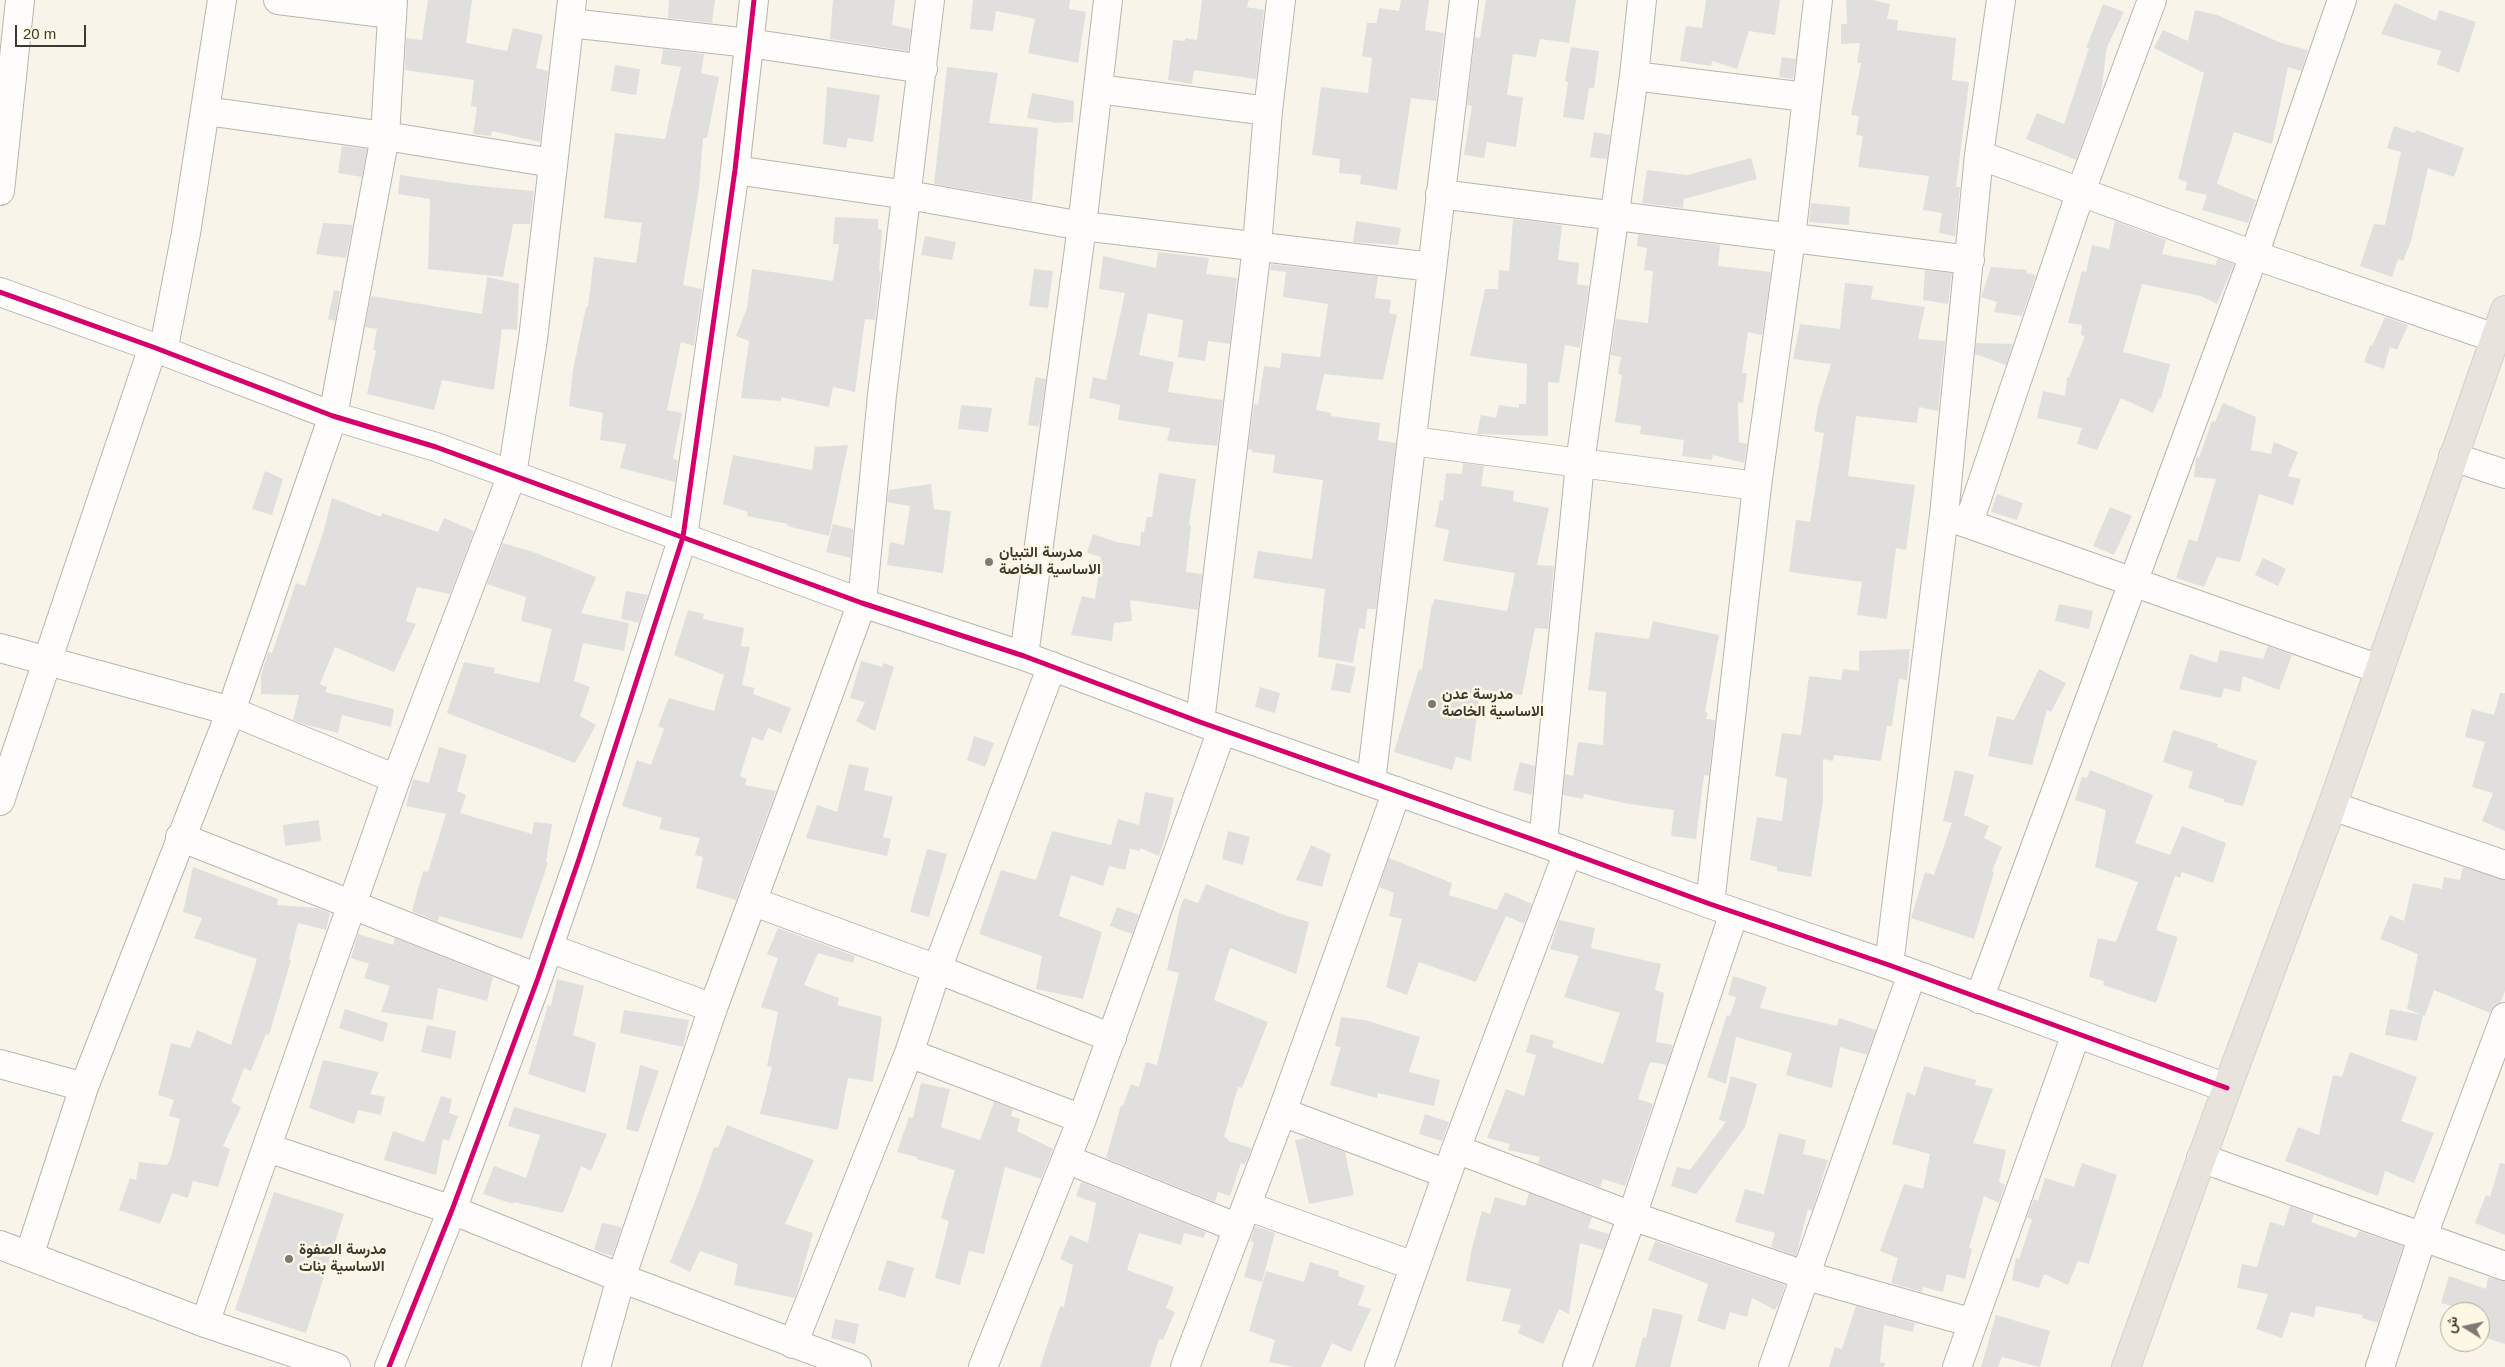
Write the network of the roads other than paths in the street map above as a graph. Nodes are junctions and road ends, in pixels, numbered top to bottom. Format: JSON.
{"nodes":[{"id":1,"x":20,"y":0,"type":"edge"},
{"id":2,"x":222,"y":0,"type":"edge"},
{"id":3,"x":278,"y":0,"type":"edge"},
{"id":4,"x":754,"y":0,"type":"edge"},
{"id":5,"x":930,"y":0,"type":"edge"},
{"id":6,"x":1108,"y":0,"type":"edge"},
{"id":7,"x":1281,"y":0,"type":"edge"},
{"id":8,"x":1464,"y":0,"type":"edge"},
{"id":9,"x":1642,"y":0,"type":"edge"},
{"id":10,"x":1818,"y":0,"type":"edge"},
{"id":11,"x":2001,"y":0,"type":"edge"},
{"id":12,"x":2152,"y":0,"type":"edge"},
{"id":13,"x":2342,"y":0,"type":"edge"},
{"id":14,"x":392,"y":7,"type":"edge"},
{"id":15,"x":571,"y":12,"type":"edge"},
{"id":16,"x":749,"y":43,"type":"junction"},
{"id":17,"x":923,"y":69,"type":"junction"},
{"id":18,"x":1634,"y":76,"type":"junction"},
{"id":19,"x":1098,"y":89,"type":"junction"},
{"id":20,"x":1806,"y":97,"type":"junction"},
{"id":21,"x":206,"y":111,"type":"junction"},
{"id":22,"x":1268,"y":111,"type":"junction"},
{"id":23,"x":385,"y":136,"type":"junction"},
{"id":24,"x":1979,"y":155,"type":"junction"},
{"id":25,"x":553,"y":163,"type":"junction"},
{"id":26,"x":735,"y":170,"type":"junction"},
{"id":27,"x":2081,"y":191,"type":"junction"},
{"id":28,"x":0,"y":192,"type":"edge"},
{"id":29,"x":1440,"y":194,"type":"junction"},
{"id":30,"x":908,"y":195,"type":"junction"},
{"id":31,"x":1613,"y":217,"type":"junction"},
{"id":32,"x":1082,"y":226,"type":"junction"},
{"id":33,"x":1791,"y":238,"type":"junction"},
{"id":34,"x":1257,"y":246,"type":"junction"},
{"id":35,"x":2254,"y":255,"type":"junction"},
{"id":36,"x":1970,"y":260,"type":"junction"},
{"id":37,"x":1432,"y":267,"type":"junction"},
{"id":38,"x":0,"y":292,"type":"edge"},
{"id":39,"x":2505,"y":310,"type":"edge"},
{"id":40,"x":2495,"y":338,"type":"junction"},
{"id":41,"x":158,"y":349,"type":"junction"},
{"id":42,"x":334,"y":416,"type":"junction"},
{"id":43,"x":1412,"y":441,"type":"junction"},
{"id":44,"x":2453,"y":457,"type":"junction"},
{"id":45,"x":1580,"y":463,"type":"junction"},
{"id":46,"x":2505,"y":474,"type":"edge"},
{"id":47,"x":512,"y":475,"type":"junction"},
{"id":48,"x":1757,"y":486,"type":"junction"},
{"id":49,"x":1956,"y":519,"type":"junction"},
{"id":50,"x":683,"y":537,"type":"junction"},
{"id":51,"x":2133,"y":583,"type":"junction"},
{"id":52,"x":862,"y":603,"type":"junction"},
{"id":53,"x":0,"y":648,"type":"edge"},
{"id":54,"x":1024,"y":656,"type":"junction"},
{"id":55,"x":45,"y":661,"type":"junction"},
{"id":56,"x":1052,"y":666,"type":"junction"},
{"id":57,"x":2379,"y":669,"type":"junction"},
{"id":58,"x":230,"y":711,"type":"junction"},
{"id":59,"x":1211,"y":726,"type":"junction"},
{"id":60,"x":5,"y":771,"type":"edge"},
{"id":61,"x":396,"y":779,"type":"junction"},
{"id":62,"x":1371,"y":782,"type":"junction"},
{"id":63,"x":1397,"y":792,"type":"junction"},
{"id":64,"x":0,"y":801,"type":"edge"},
{"id":65,"x":2332,"y":806,"type":"junction"},
{"id":66,"x":180,"y":837,"type":"junction"},
{"id":67,"x":1556,"y":848,"type":"junction"},
{"id":68,"x":2505,"y":865,"type":"edge"},
{"id":69,"x":754,"y":902,"type":"junction"},
{"id":70,"x":352,"y":903,"type":"junction"},
{"id":71,"x":1722,"y":909,"type":"junction"},
{"id":72,"x":549,"y":948,"type":"junction"},
{"id":73,"x":938,"y":969,"type":"junction"},
{"id":74,"x":1900,"y":969,"type":"junction"},
{"id":75,"x":538,"y":978,"type":"junction"},
{"id":76,"x":1979,"y":999,"type":"junction"},
{"id":77,"x":713,"y":1008,"type":"junction"},
{"id":78,"x":2505,"y":1017,"type":"edge"},
{"id":79,"x":2076,"y":1034,"type":"junction"},
{"id":80,"x":1112,"y":1038,"type":"junction"},
{"id":81,"x":909,"y":1053,"type":"junction"},
{"id":82,"x":0,"y":1064,"type":"edge"},
{"id":83,"x":84,"y":1087,"type":"junction"},
{"id":84,"x":2227,"y":1088,"type":"junction"},
{"id":85,"x":1282,"y":1112,"type":"junction"},
{"id":86,"x":1082,"y":1119,"type":"junction"},
{"id":87,"x":268,"y":1148,"type":"junction"},
{"id":88,"x":2201,"y":1158,"type":"junction"},
{"id":89,"x":1066,"y":1159,"type":"junction"},
{"id":90,"x":1452,"y":1161,"type":"junction"},
{"id":91,"x":452,"y":1210,"type":"junction"},
{"id":92,"x":1632,"y":1216,"type":"junction"},
{"id":93,"x":1243,"y":1217,"type":"junction"},
{"id":94,"x":2422,"y":1238,"type":"junction"},
{"id":95,"x":0,"y":1245,"type":"edge"},
{"id":96,"x":29,"y":1256,"type":"junction"},
{"id":97,"x":1414,"y":1266,"type":"junction"},
{"id":98,"x":2505,"y":1266,"type":"edge"},
{"id":99,"x":1807,"y":1276,"type":"junction"},
{"id":100,"x":621,"y":1278,"type":"junction"},
{"id":101,"x":205,"y":1323,"type":"junction"},
{"id":102,"x":1973,"y":1323,"type":"junction"},
{"id":103,"x":793,"y":1344,"type":"junction"},
{"id":104,"x":336,"y":1367,"type":"edge"},
{"id":105,"x":389,"y":1367,"type":"edge"},
{"id":106,"x":596,"y":1367,"type":"edge"},
{"id":107,"x":857,"y":1367,"type":"edge"},
{"id":108,"x":983,"y":1367,"type":"edge"},
{"id":109,"x":1185,"y":1367,"type":"edge"},
{"id":110,"x":1379,"y":1367,"type":"edge"},
{"id":111,"x":1577,"y":1367,"type":"edge"},
{"id":112,"x":1773,"y":1367,"type":"edge"},
{"id":113,"x":1957,"y":1367,"type":"edge"},
{"id":114,"x":2126,"y":1367,"type":"edge"},
{"id":115,"x":2380,"y":1367,"type":"edge"}],
"edges":[{"from":1,"to":28,"type":"street"},
{"from":2,"to":21,"type":"street"},
{"from":3,"to":14,"type":"street"},
{"from":4,"to":16,"type":"street"},
{"from":5,"to":17,"type":"street"},
{"from":6,"to":19,"type":"street"},
{"from":7,"to":22,"type":"street"},
{"from":8,"to":29,"type":"street"},
{"from":9,"to":18,"type":"street"},
{"from":10,"to":20,"type":"street"},
{"from":11,"to":24,"type":"street"},
{"from":12,"to":27,"type":"street"},
{"from":13,"to":35,"type":"street"},
{"from":14,"to":23,"type":"street"},
{"from":15,"to":16,"type":"street"},
{"from":15,"to":25,"type":"street"},
{"from":16,"to":17,"type":"street"},
{"from":16,"to":26,"type":"street"},
{"from":17,"to":30,"type":"street"},
{"from":18,"to":20,"type":"street"},
{"from":18,"to":31,"type":"street"},
{"from":19,"to":22,"type":"street"},
{"from":19,"to":32,"type":"street"},
{"from":20,"to":33,"type":"street"},
{"from":21,"to":23,"type":"street"},
{"from":21,"to":41,"type":"street"},
{"from":22,"to":34,"type":"street"},
{"from":23,"to":25,"type":"street"},
{"from":23,"to":42,"type":"street"},
{"from":24,"to":27,"type":"street"},
{"from":24,"to":36,"type":"street"},
{"from":25,"to":47,"type":"street"},
{"from":26,"to":30,"type":"street"},
{"from":26,"to":50,"type":"street"},
{"from":27,"to":35,"type":"street"},
{"from":27,"to":49,"type":"street"},
{"from":29,"to":31,"type":"street"},
{"from":29,"to":37,"type":"street"},
{"from":30,"to":32,"type":"street"},
{"from":30,"to":52,"type":"street"},
{"from":31,"to":33,"type":"street"},
{"from":31,"to":45,"type":"street"},
{"from":32,"to":34,"type":"street"},
{"from":32,"to":54,"type":"street"},
{"from":33,"to":36,"type":"street"},
{"from":33,"to":48,"type":"street"},
{"from":34,"to":37,"type":"street"},
{"from":34,"to":59,"type":"street"},
{"from":35,"to":40,"type":"street"},
{"from":35,"to":51,"type":"street"},
{"from":36,"to":49,"type":"street"},
{"from":37,"to":43,"type":"street"},
{"from":38,"to":41,"type":"street"},
{"from":39,"to":40,"type":"main road"},
{"from":40,"to":44,"type":"main road"},
{"from":41,"to":42,"type":"street"},
{"from":41,"to":55,"type":"street"},
{"from":42,"to":47,"type":"street"},
{"from":42,"to":58,"type":"street"},
{"from":43,"to":45,"type":"street"},
{"from":43,"to":62,"type":"street"},
{"from":44,"to":46,"type":"street"},
{"from":44,"to":57,"type":"main road"},
{"from":45,"to":48,"type":"street"},
{"from":45,"to":67,"type":"street"},
{"from":47,"to":50,"type":"street"},
{"from":47,"to":61,"type":"street"},
{"from":48,"to":71,"type":"street"},
{"from":49,"to":51,"type":"street"},
{"from":49,"to":74,"type":"street"},
{"from":50,"to":52,"type":"street"},
{"from":50,"to":72,"type":"street"},
{"from":51,"to":57,"type":"street"},
{"from":51,"to":76,"type":"street"},
{"from":52,"to":54,"type":"street"},
{"from":52,"to":69,"type":"street"},
{"from":53,"to":55,"type":"street"},
{"from":54,"to":56,"type":"street"},
{"from":55,"to":58,"type":"street"},
{"from":55,"to":60,"type":"street"},
{"from":56,"to":59,"type":"street"},
{"from":56,"to":73,"type":"street"},
{"from":57,"to":65,"type":"main road"},
{"from":58,"to":61,"type":"street"},
{"from":58,"to":66,"type":"street"},
{"from":59,"to":62,"type":"street"},
{"from":59,"to":80,"type":"street"},
{"from":60,"to":64,"type":"street"},
{"from":61,"to":70,"type":"street"},
{"from":62,"to":63,"type":"street"},
{"from":63,"to":67,"type":"street"},
{"from":63,"to":85,"type":"street"},
{"from":65,"to":68,"type":"street"},
{"from":65,"to":84,"type":"main road"},
{"from":66,"to":70,"type":"street"},
{"from":66,"to":83,"type":"street"},
{"from":67,"to":71,"type":"street"},
{"from":67,"to":90,"type":"street"},
{"from":69,"to":73,"type":"street"},
{"from":69,"to":77,"type":"street"},
{"from":70,"to":75,"type":"street"},
{"from":70,"to":87,"type":"street"},
{"from":71,"to":74,"type":"street"},
{"from":71,"to":92,"type":"street"},
{"from":72,"to":75,"type":"street"},
{"from":72,"to":77,"type":"street"},
{"from":73,"to":80,"type":"street"},
{"from":73,"to":81,"type":"street"},
{"from":74,"to":76,"type":"street"},
{"from":74,"to":99,"type":"street"},
{"from":75,"to":91,"type":"street"},
{"from":76,"to":79,"type":"street"},
{"from":77,"to":100,"type":"street"},
{"from":78,"to":94,"type":"street"},
{"from":79,"to":84,"type":"street"},
{"from":79,"to":102,"type":"street"},
{"from":80,"to":86,"type":"street"},
{"from":81,"to":86,"type":"street"},
{"from":81,"to":103,"type":"street"},
{"from":82,"to":83,"type":"street"},
{"from":83,"to":96,"type":"street"},
{"from":84,"to":88,"type":"main road"},
{"from":85,"to":90,"type":"street"},
{"from":85,"to":93,"type":"street"},
{"from":86,"to":89,"type":"street"},
{"from":87,"to":91,"type":"street"},
{"from":87,"to":101,"type":"street"},
{"from":88,"to":94,"type":"street"},
{"from":88,"to":114,"type":"main road"},
{"from":89,"to":93,"type":"street"},
{"from":89,"to":108,"type":"street"},
{"from":90,"to":92,"type":"street"},
{"from":90,"to":97,"type":"street"},
{"from":91,"to":100,"type":"street"},
{"from":91,"to":105,"type":"street"},
{"from":92,"to":99,"type":"street"},
{"from":92,"to":111,"type":"street"},
{"from":93,"to":97,"type":"street"},
{"from":93,"to":109,"type":"street"},
{"from":94,"to":98,"type":"street"},
{"from":94,"to":115,"type":"street"},
{"from":95,"to":96,"type":"street"},
{"from":96,"to":101,"type":"street"},
{"from":97,"to":110,"type":"street"},
{"from":99,"to":102,"type":"street"},
{"from":99,"to":112,"type":"street"},
{"from":100,"to":103,"type":"street"},
{"from":100,"to":106,"type":"street"},
{"from":101,"to":104,"type":"street"},
{"from":102,"to":113,"type":"street"},
{"from":103,"to":107,"type":"street"}]}
